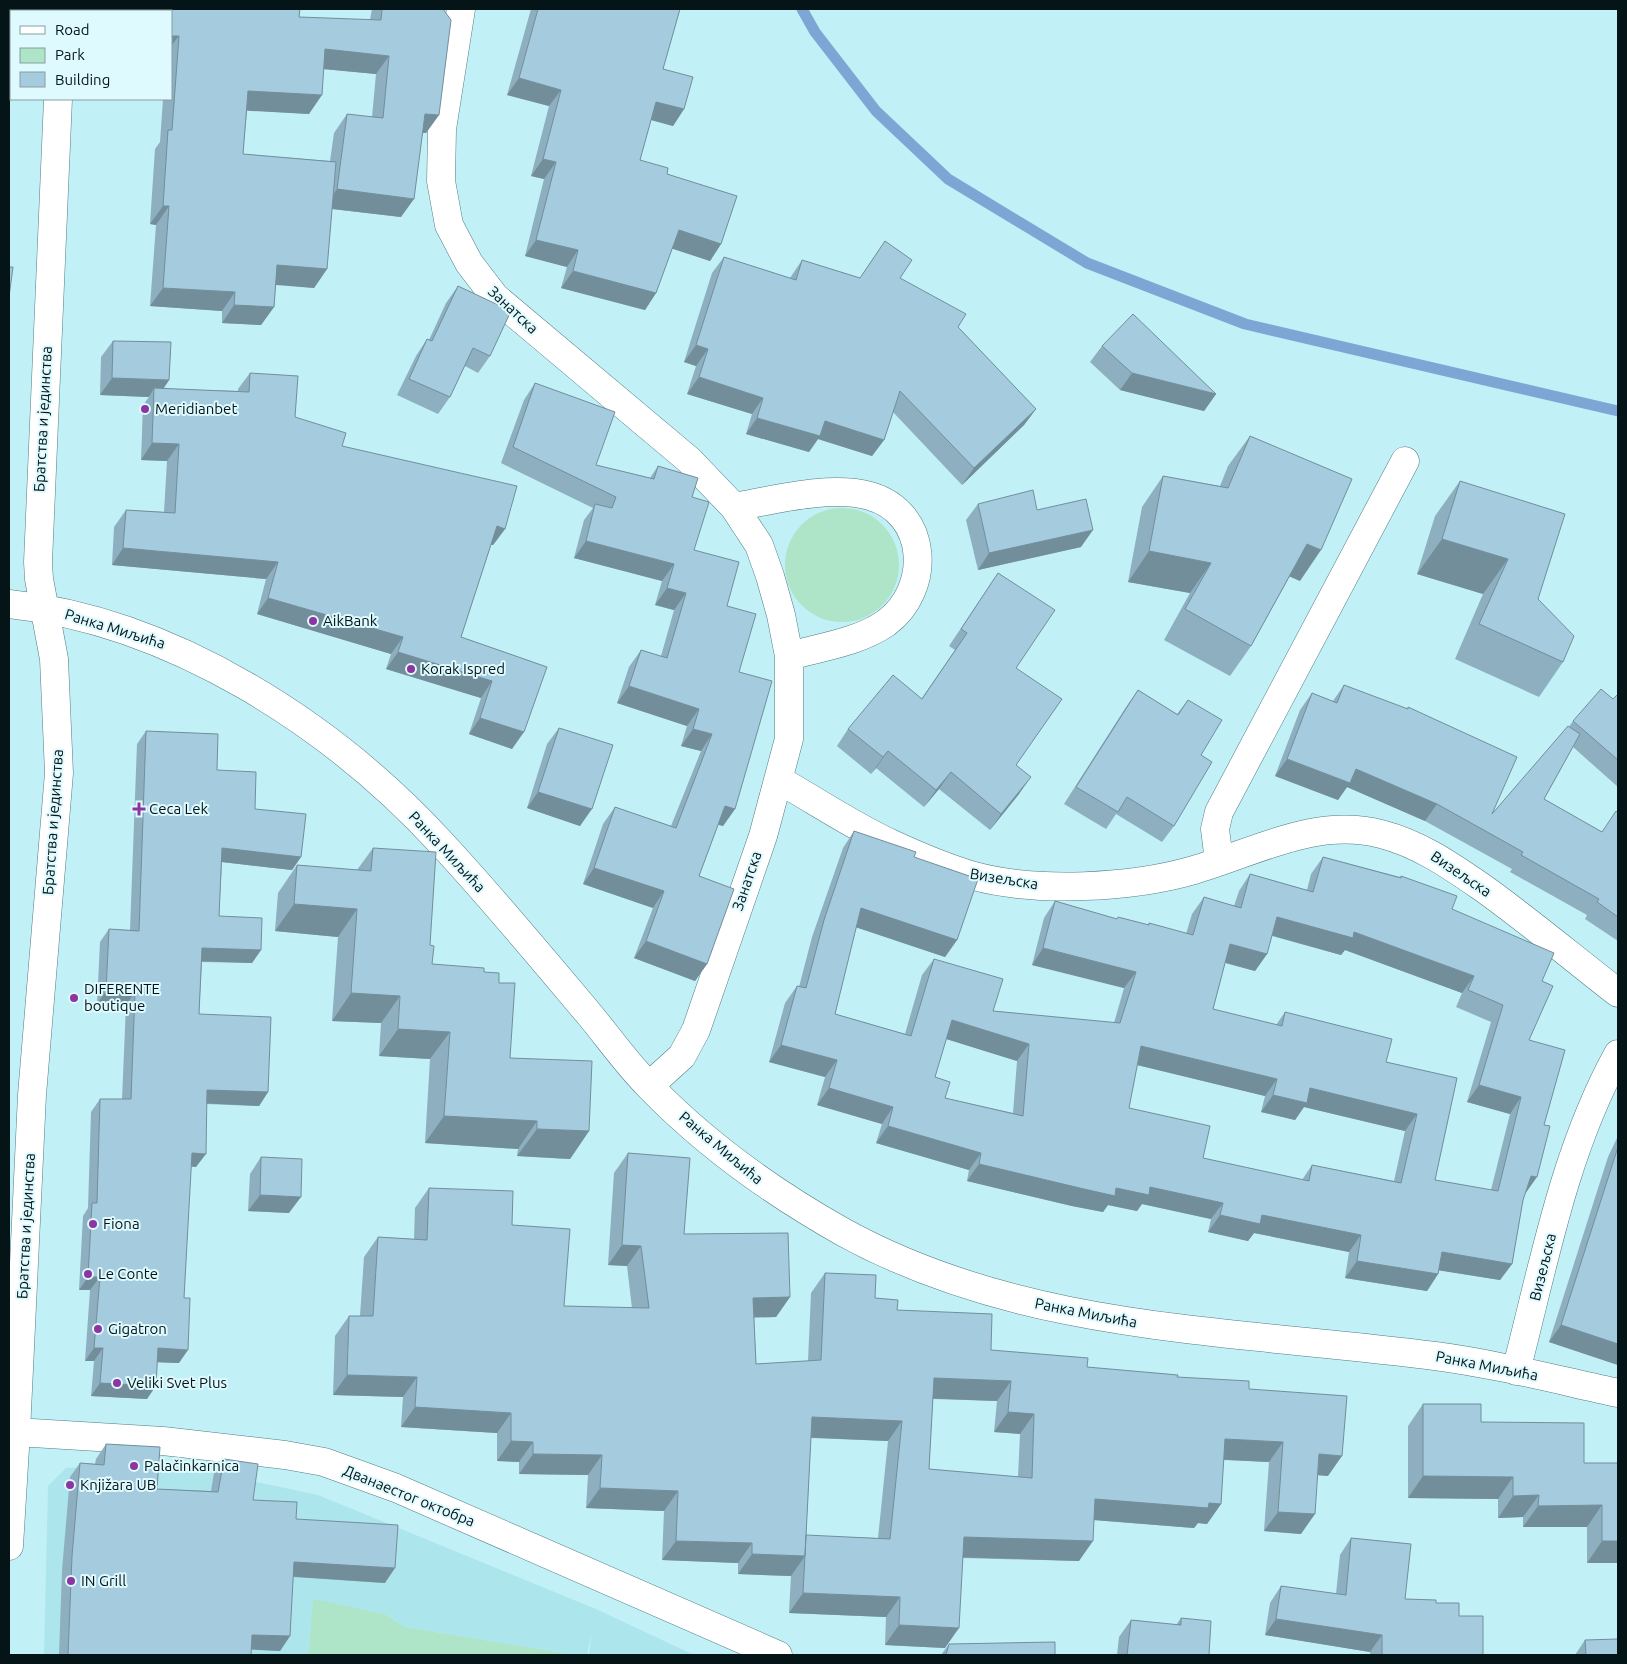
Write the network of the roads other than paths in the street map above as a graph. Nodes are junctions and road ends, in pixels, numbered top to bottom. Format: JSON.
{"nodes":[{"id":1,"x":461,"y":9,"type":"edge"},
{"id":2,"x":58,"y":100,"type":"edge"},
{"id":3,"x":1405,"y":461,"type":"dead end"},
{"id":4,"x":734,"y":507,"type":"junction"},
{"id":5,"x":9,"y":604,"type":"edge"},
{"id":6,"x":44,"y":608,"type":"junction"},
{"id":7,"x":789,"y":656,"type":"junction"},
{"id":8,"x":779,"y":780,"type":"junction"},
{"id":9,"x":1219,"y":861,"type":"junction"},
{"id":10,"x":1618,"y":993,"type":"edge"},
{"id":11,"x":1618,"y":1054,"type":"edge"},
{"id":12,"x":649,"y":1086,"type":"junction"},
{"id":13,"x":1516,"y":1371,"type":"junction"},
{"id":14,"x":1618,"y":1393,"type":"edge"},
{"id":15,"x":16,"y":1432,"type":"junction"},
{"id":16,"x":9,"y":1546,"type":"edge"},
{"id":17,"x":778,"y":1655,"type":"edge"}],
"edges":[{"from":1,"to":4,"type":"street","name":"Занатска"},
{"from":2,"to":6,"type":"street","name":"Братства и јединства"},
{"from":3,"to":9,"type":"street"},
{"from":4,"to":7,"type":"street","name":"Занатска"},
{"from":4,"to":7,"type":"street"},
{"from":5,"to":6,"type":"street","name":"Ранка Миљића"},
{"from":6,"to":12,"type":"street","name":"Ранка Миљића"},
{"from":6,"to":15,"type":"street","name":"Братства и јединства"},
{"from":7,"to":8,"type":"street","name":"Занатска"},
{"from":8,"to":9,"type":"street","name":"Визељска"},
{"from":8,"to":12,"type":"street","name":"Занатска"},
{"from":9,"to":10,"type":"street","name":"Визељска"},
{"from":11,"to":13,"type":"street","name":"Визељска"},
{"from":12,"to":13,"type":"street","name":"Ранка Миљића"},
{"from":13,"to":14,"type":"street","name":"Ранка Миљића"},
{"from":15,"to":16,"type":"street","name":"Братства и јединства"},
{"from":15,"to":17,"type":"street","name":"Дванаестог октобра"}]}
